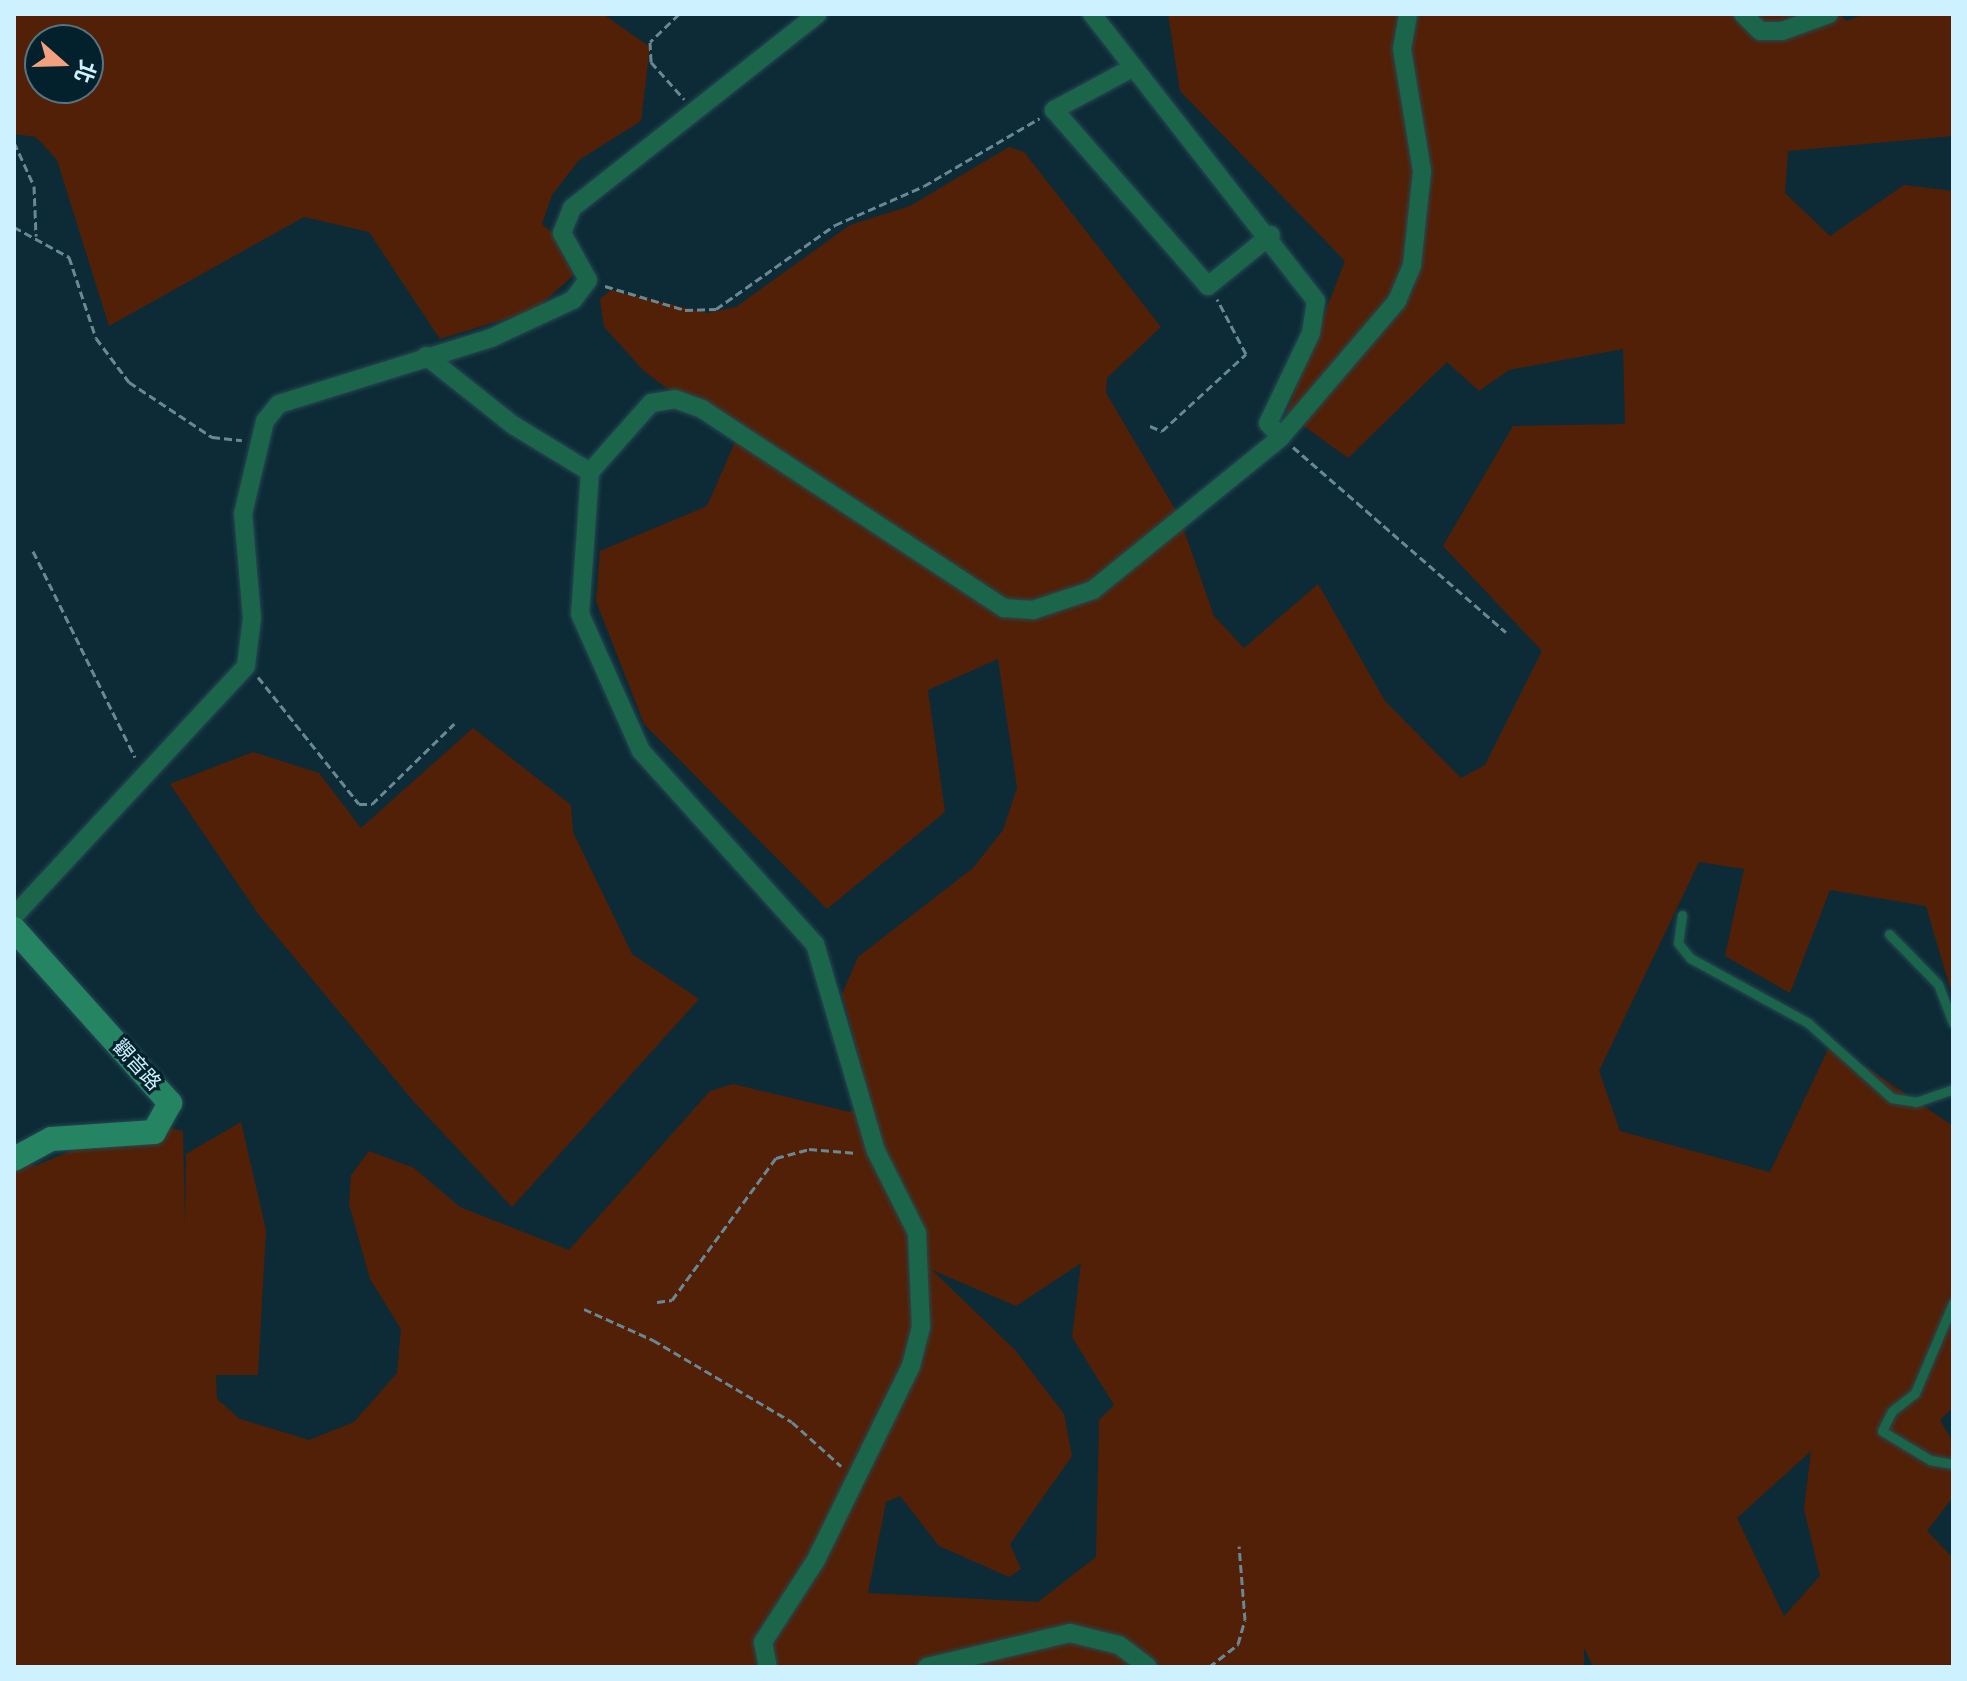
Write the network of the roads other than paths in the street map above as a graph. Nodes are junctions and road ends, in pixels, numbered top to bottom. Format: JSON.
{"nodes":[{"id":1,"x":818,"y":14,"type":"edge"},
{"id":2,"x":1092,"y":14,"type":"edge"},
{"id":3,"x":1408,"y":14,"type":"edge"},
{"id":4,"x":1743,"y":14,"type":"edge"},
{"id":5,"x":1829,"y":14,"type":"edge"},
{"id":6,"x":1132,"y":68,"type":"junction"},
{"id":7,"x":1271,"y":235,"type":"junction"},
{"id":8,"x":426,"y":356,"type":"junction"},
{"id":9,"x":1281,"y":437,"type":"junction"},
{"id":10,"x":590,"y":472,"type":"junction"},
{"id":11,"x":1682,"y":915,"type":"dead end"},
{"id":12,"x":14,"y":916,"type":"edge"},
{"id":13,"x":14,"y":929,"type":"edge"},
{"id":14,"x":1889,"y":934,"type":"dead end"},
{"id":15,"x":1953,"y":1023,"type":"edge"},
{"id":16,"x":1953,"y":1089,"type":"edge"},
{"id":17,"x":14,"y":1159,"type":"edge"},
{"id":18,"x":1953,"y":1303,"type":"edge"},
{"id":19,"x":1953,"y":1464,"type":"edge"},
{"id":20,"x":768,"y":1667,"type":"edge"},
{"id":21,"x":927,"y":1667,"type":"edge"},
{"id":22,"x":1148,"y":1667,"type":"edge"}],
"edges":[{"from":1,"to":8,"type":"street"},
{"from":2,"to":6,"type":"street"},
{"from":3,"to":9,"type":"street"},
{"from":4,"to":5,"type":"street"},
{"from":6,"to":7,"type":"street"},
{"from":6,"to":7,"type":"street"},
{"from":7,"to":9,"type":"street"},
{"from":8,"to":10,"type":"street"},
{"from":8,"to":12,"type":"street"},
{"from":9,"to":10,"type":"street"},
{"from":10,"to":20,"type":"street"},
{"from":11,"to":16,"type":"lane"},
{"from":13,"to":17,"type":"street","name":"觀音路"},
{"from":14,"to":15,"type":"lane"},
{"from":18,"to":19,"type":"lane"},
{"from":21,"to":22,"type":"street"}]}
